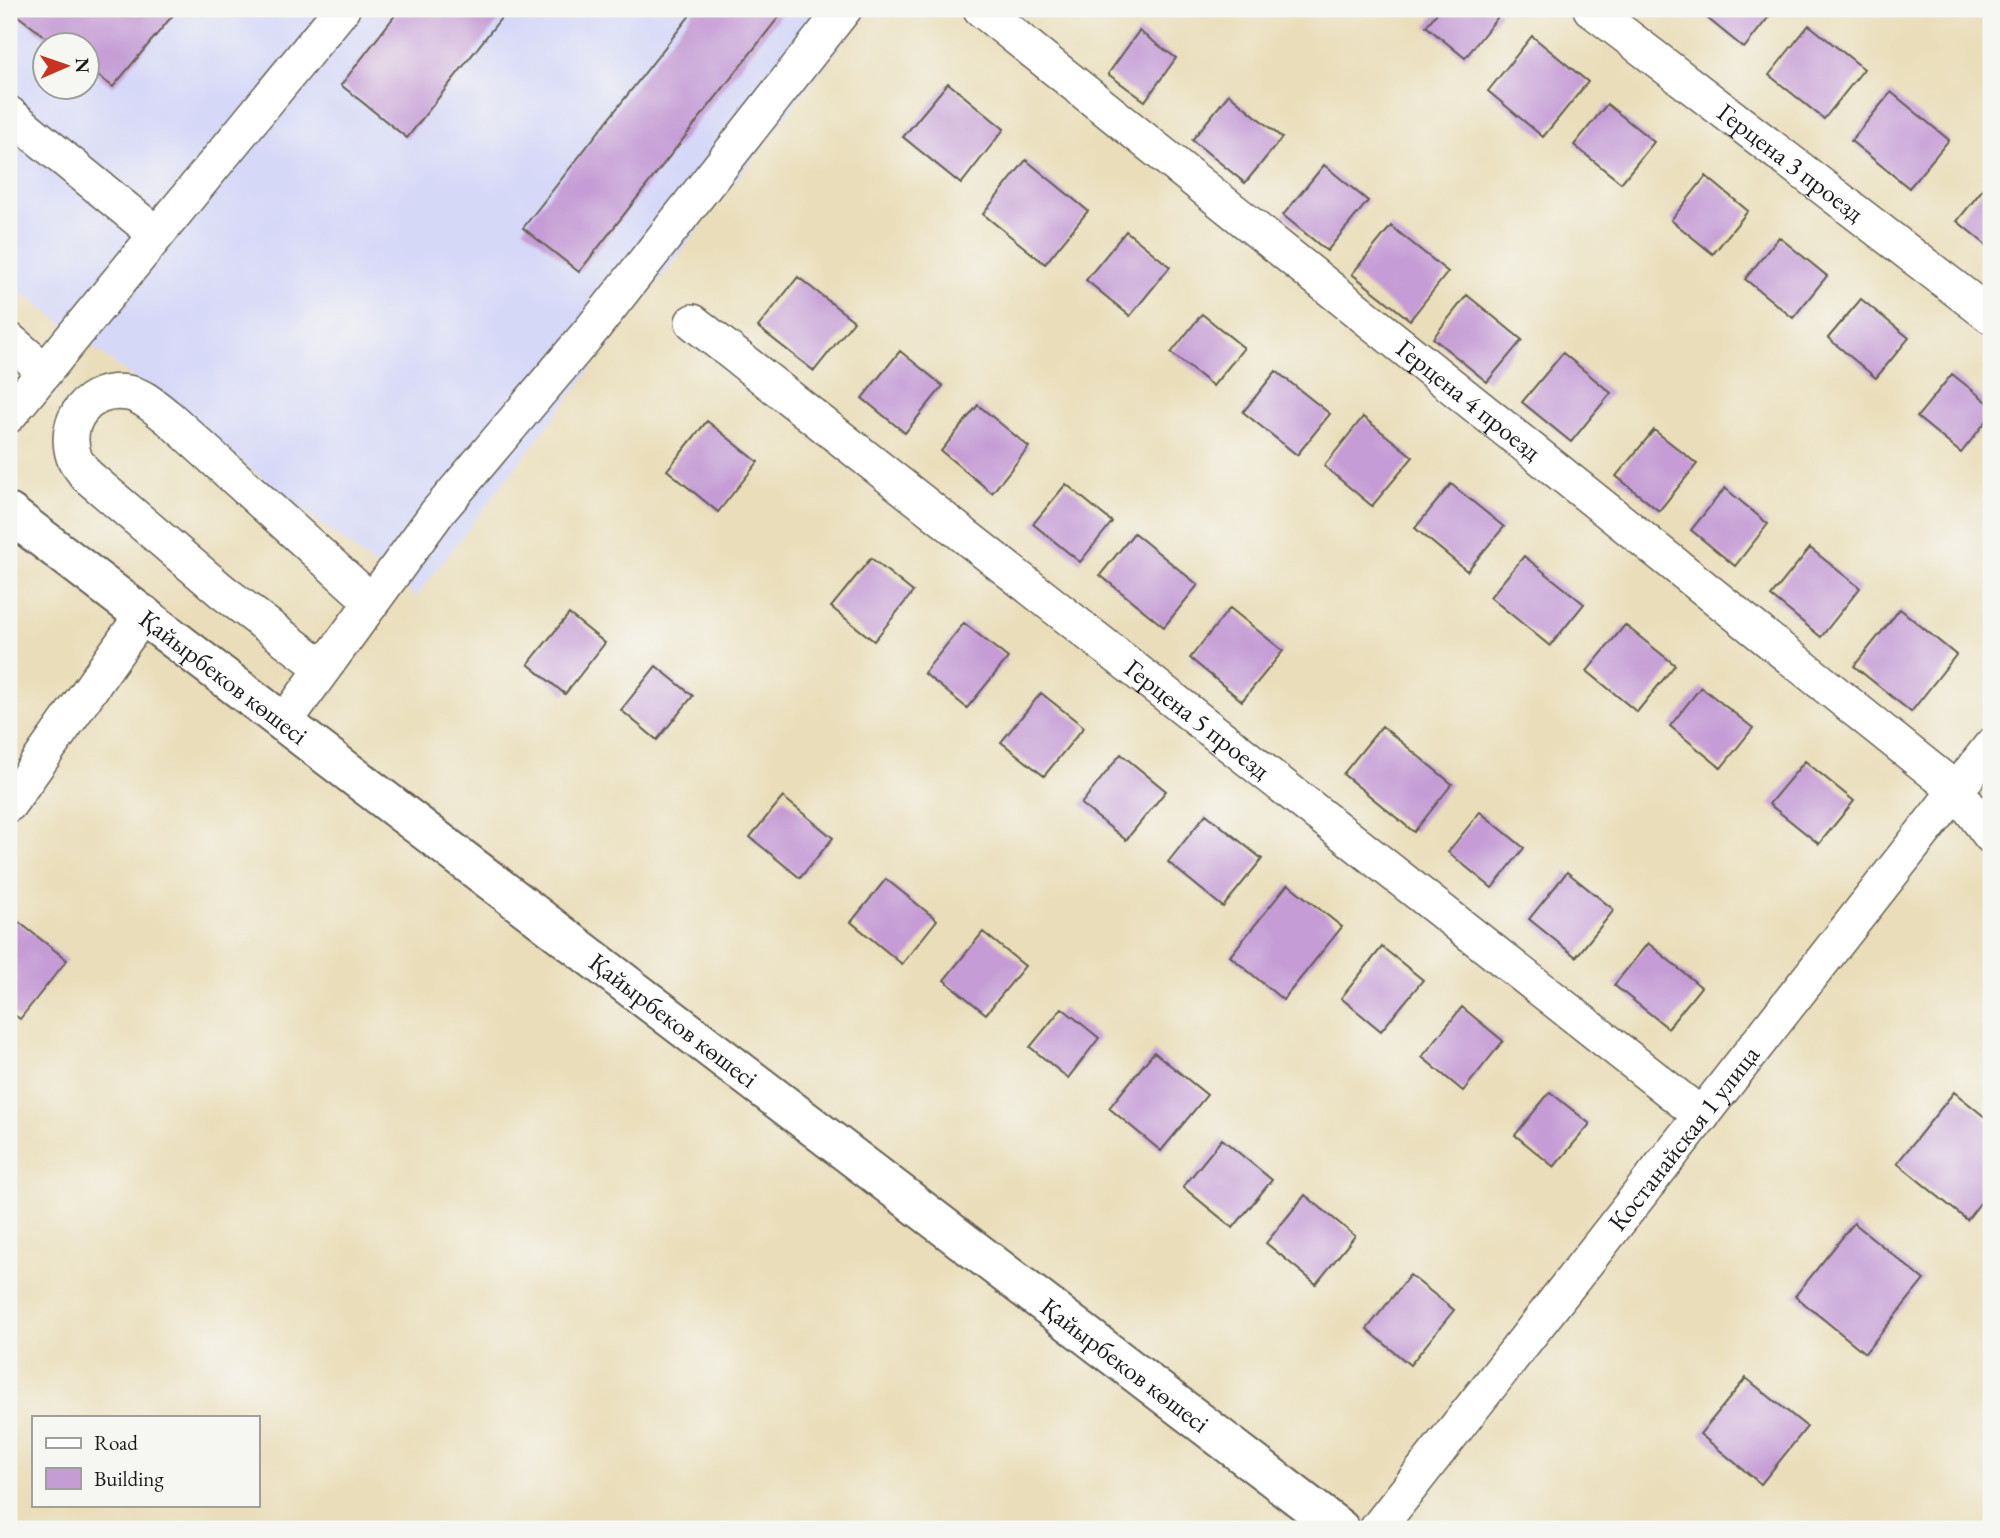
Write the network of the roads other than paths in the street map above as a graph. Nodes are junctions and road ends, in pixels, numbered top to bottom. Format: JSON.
{"nodes":[{"id":1,"x":342,"y":9,"type":"edge"},
{"id":2,"x":844,"y":9,"type":"edge"},
{"id":3,"x":981,"y":9,"type":"edge"},
{"id":4,"x":1591,"y":9,"type":"edge"},
{"id":5,"x":9,"y":114,"type":"edge"},
{"id":6,"x":156,"y":234,"type":"junction"},
{"id":7,"x":1991,"y":316,"type":"edge"},
{"id":8,"x":693,"y":322,"type":"dead end"},
{"id":9,"x":9,"y":340,"type":"edge"},
{"id":10,"x":45,"y":371,"type":"junction"},
{"id":11,"x":9,"y":415,"type":"edge"},
{"id":12,"x":9,"y":513,"type":"edge"},
{"id":13,"x":371,"y":601,"type":"junction"},
{"id":14,"x":144,"y":613,"type":"junction"},
{"id":15,"x":322,"y":667,"type":"junction"},
{"id":16,"x":285,"y":721,"type":"junction"},
{"id":17,"x":1991,"y":746,"type":"edge"},
{"id":18,"x":1956,"y":790,"type":"junction"},
{"id":19,"x":9,"y":804,"type":"edge"},
{"id":20,"x":1991,"y":836,"type":"edge"},
{"id":21,"x":1702,"y":1116,"type":"junction"},
{"id":22,"x":1340,"y":1529,"type":"edge"},
{"id":23,"x":1377,"y":1529,"type":"edge"}],
"edges":[{"from":1,"to":6,"type":"street"},
{"from":2,"to":13,"type":"street"},
{"from":3,"to":18,"type":"street","name":"Герцена 4 проезд"},
{"from":4,"to":7,"type":"street","name":"Герцена 3 проезд"},
{"from":5,"to":6,"type":"street"},
{"from":6,"to":10,"type":"street"},
{"from":8,"to":21,"type":"street","name":"Герцена 5 проезд"},
{"from":9,"to":10,"type":"street"},
{"from":10,"to":11,"type":"street"},
{"from":12,"to":14,"type":"main road","name":"Қайырбеков көшесі"},
{"from":13,"to":15,"type":"street"},
{"from":13,"to":15,"type":"street"},
{"from":14,"to":16,"type":"main road","name":"Қайырбеков көшесі"},
{"from":14,"to":19,"type":"street"},
{"from":15,"to":16,"type":"street"},
{"from":16,"to":22,"type":"main road","name":"Қайырбеков көшесі"},
{"from":17,"to":18,"type":"street","name":"Костанайская 1 улица"},
{"from":18,"to":20,"type":"street","name":"Герцена 4 проезд"},
{"from":18,"to":21,"type":"street","name":"Костанайская 1 улица"},
{"from":21,"to":23,"type":"street","name":"Костанайская 1 улица"}]}
